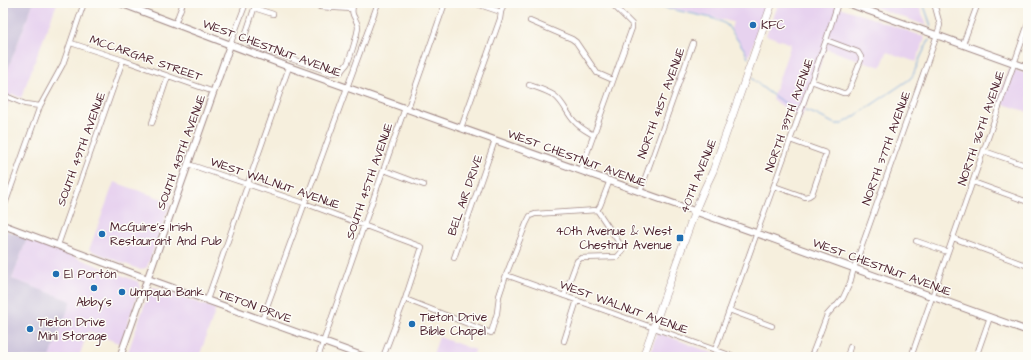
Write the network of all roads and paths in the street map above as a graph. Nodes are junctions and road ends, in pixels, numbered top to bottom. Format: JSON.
{"nodes":[{"id":1,"x":84,"y":3,"type":"edge"},
{"id":2,"x":120,"y":3,"type":"edge"},
{"id":3,"x":183,"y":3,"type":"edge"},
{"id":4,"x":246,"y":3,"type":"edge"},
{"id":5,"x":354,"y":3,"type":"edge"},
{"id":6,"x":378,"y":3,"type":"edge"},
{"id":7,"x":445,"y":3,"type":"edge"},
{"id":8,"x":474,"y":3,"type":"edge"},
{"id":9,"x":504,"y":3,"type":"edge"},
{"id":10,"x":611,"y":3,"type":"edge"},
{"id":11,"x":772,"y":3,"type":"edge"},
{"id":12,"x":838,"y":3,"type":"edge"},
{"id":13,"x":847,"y":3,"type":"edge"},
{"id":14,"x":934,"y":3,"type":"edge"},
{"id":15,"x":978,"y":3,"type":"edge"},
{"id":16,"x":617,"y":5,"type":"edge"},
{"id":17,"x":255,"y":6,"type":"edge"},
{"id":18,"x":320,"y":7,"type":"dead end"},
{"id":19,"x":352,"y":8,"type":"junction"},
{"id":20,"x":501,"y":12,"type":"junction"},
{"id":21,"x":273,"y":14,"type":"dead end"},
{"id":22,"x":530,"y":21,"type":"dead end"},
{"id":23,"x":176,"y":24,"type":"junction"},
{"id":24,"x":1028,"y":24,"type":"edge"},
{"id":25,"x":937,"y":35,"type":"junction"},
{"id":26,"x":826,"y":40,"type":"junction"},
{"id":27,"x":71,"y":43,"type":"junction"},
{"id":28,"x":693,"y":43,"type":"dead end"},
{"id":29,"x":963,"y":44,"type":"junction"},
{"id":30,"x":230,"y":45,"type":"junction"},
{"id":31,"x":123,"y":60,"type":"junction"},
{"id":32,"x":1014,"y":63,"type":"junction"},
{"id":33,"x":290,"y":66,"type":"junction"},
{"id":34,"x":1028,"y":68,"type":"edge"},
{"id":35,"x":168,"y":76,"type":"junction"},
{"id":36,"x":612,"y":80,"type":"junction"},
{"id":37,"x":811,"y":81,"type":"junction"},
{"id":38,"x":529,"y":85,"type":"dead end"},
{"id":39,"x":347,"y":87,"type":"junction"},
{"id":40,"x":214,"y":92,"type":"junction"},
{"id":41,"x":3,"y":95,"type":"edge"},
{"id":42,"x":40,"y":106,"type":"junction"},
{"id":43,"x":405,"y":108,"type":"junction"},
{"id":44,"x":152,"y":123,"type":"dead end"},
{"id":45,"x":461,"y":128,"type":"junction"},
{"id":46,"x":593,"y":135,"type":"junction"},
{"id":47,"x":495,"y":140,"type":"junction"},
{"id":48,"x":790,"y":140,"type":"junction"},
{"id":49,"x":984,"y":151,"type":"junction"},
{"id":50,"x":188,"y":164,"type":"junction"},
{"id":51,"x":1028,"y":166,"type":"edge"},
{"id":52,"x":384,"y":170,"type":"junction"},
{"id":53,"x":580,"y":170,"type":"junction"},
{"id":54,"x":610,"y":180,"type":"junction"},
{"id":55,"x":973,"y":182,"type":"junction"},
{"id":56,"x":248,"y":184,"type":"junction"},
{"id":57,"x":424,"y":185,"type":"dead end"},
{"id":58,"x":774,"y":186,"type":"junction"},
{"id":59,"x":640,"y":192,"type":"junction"},
{"id":60,"x":1028,"y":202,"type":"edge"},
{"id":61,"x":304,"y":203,"type":"junction"},
{"id":62,"x":3,"y":210,"type":"edge"},
{"id":63,"x":597,"y":210,"type":"junction"},
{"id":64,"x":695,"y":211,"type":"junction"},
{"id":65,"x":3,"y":224,"type":"edge"},
{"id":66,"x":364,"y":226,"type":"junction"},
{"id":67,"x":756,"y":233,"type":"junction"},
{"id":68,"x":953,"y":238,"type":"junction"},
{"id":69,"x":916,"y":241,"type":"dead end"},
{"id":70,"x":58,"y":245,"type":"junction"},
{"id":71,"x":948,"y":252,"type":"junction"},
{"id":72,"x":454,"y":258,"type":"dead end"},
{"id":73,"x":1028,"y":266,"type":"edge"},
{"id":74,"x":854,"y":268,"type":"junction"},
{"id":75,"x":506,"y":275,"type":"junction"},
{"id":76,"x":148,"y":279,"type":"junction"},
{"id":77,"x":564,"y":296,"type":"junction"},
{"id":78,"x":932,"y":296,"type":"junction"},
{"id":79,"x":405,"y":299,"type":"junction"},
{"id":80,"x":207,"y":300,"type":"junction"},
{"id":81,"x":577,"y":300,"type":"junction"},
{"id":82,"x":729,"y":310,"type":"junction"},
{"id":83,"x":990,"y":317,"type":"junction"},
{"id":84,"x":262,"y":320,"type":"junction"},
{"id":85,"x":772,"y":326,"type":"dead end"},
{"id":86,"x":653,"y":328,"type":"junction"},
{"id":87,"x":1028,"y":331,"type":"edge"},
{"id":88,"x":564,"y":341,"type":"dead end"},
{"id":89,"x":323,"y":342,"type":"junction"},
{"id":90,"x":850,"y":347,"type":"dead end"},
{"id":91,"x":715,"y":350,"type":"junction"},
{"id":92,"x":120,"y":357,"type":"edge"},
{"id":93,"x":318,"y":357,"type":"edge"},
{"id":94,"x":366,"y":357,"type":"edge"},
{"id":95,"x":383,"y":357,"type":"edge"},
{"id":96,"x":643,"y":357,"type":"edge"},
{"id":97,"x":736,"y":357,"type":"edge"},
{"id":98,"x":811,"y":357,"type":"edge"},
{"id":99,"x":847,"y":357,"type":"edge"},
{"id":100,"x":911,"y":357,"type":"edge"},
{"id":101,"x":976,"y":357,"type":"edge"}],
"edges":[{"from":1,"to":27,"type":"street"},
{"from":2,"to":23,"type":"street","name":"WEST CHESTNUT AVENUE"},
{"from":3,"to":23,"type":"street"},
{"from":4,"to":30,"type":"street"},
{"from":5,"to":19,"type":"street"},
{"from":6,"to":39,"type":"street"},
{"from":7,"to":43,"type":"street","name":"SOUTH 45TH AVENUE"},
{"from":8,"to":20,"type":"street"},
{"from":9,"to":20,"type":"street"},
{"from":10,"to":16,"type":"street"},
{"from":11,"to":64,"type":"main road","name":"40TH AVENUE"},
{"from":12,"to":26,"type":"street","name":"NORTH 39TH AVENUE"},
{"from":13,"to":25,"type":"street"},
{"from":14,"to":25,"type":"street","name":"NORTH 37TH AVENUE"},
{"from":15,"to":29,"type":"street"},
{"from":16,"to":36,"type":"street"},
{"from":17,"to":19,"type":"street"},
{"from":17,"to":21,"type":"street"},
{"from":18,"to":19,"type":"street"},
{"from":20,"to":45,"type":"street"},
{"from":22,"to":36,"type":"street"},
{"from":23,"to":30,"type":"street","name":"WEST CHESTNUT AVENUE"},
{"from":24,"to":32,"type":"street","name":"NORTH 36TH AVENUE"},
{"from":25,"to":29,"type":"street"},
{"from":25,"to":74,"type":"street","name":"NORTH 37TH AVENUE"},
{"from":26,"to":37,"type":"street","name":"NORTH 39TH AVENUE"},
{"from":26,"to":37,"type":"street"},
{"from":27,"to":31,"type":"street","name":"MCCARGAR STREET"},
{"from":27,"to":42,"type":"street"},
{"from":28,"to":59,"type":"street","name":"NORTH 41ST AVENUE"},
{"from":29,"to":32,"type":"street"},
{"from":30,"to":33,"type":"street","name":"WEST CHESTNUT AVENUE"},
{"from":30,"to":40,"type":"street","name":"SOUTH 48TH AVENUE"},
{"from":31,"to":35,"type":"street","name":"MCCARGAR STREET"},
{"from":31,"to":70,"type":"street","name":"SOUTH 49TH AVENUE"},
{"from":32,"to":34,"type":"street"},
{"from":32,"to":49,"type":"street","name":"NORTH 36TH AVENUE"},
{"from":33,"to":39,"type":"street","name":"WEST CHESTNUT AVENUE"},
{"from":33,"to":56,"type":"street"},
{"from":35,"to":40,"type":"street","name":"MCCARGAR STREET"},
{"from":35,"to":44,"type":"street"},
{"from":36,"to":46,"type":"street"},
{"from":37,"to":48,"type":"street","name":"NORTH 39TH AVENUE"},
{"from":38,"to":46,"type":"street"},
{"from":39,"to":43,"type":"street","name":"WEST CHESTNUT AVENUE"},
{"from":39,"to":61,"type":"street"},
{"from":40,"to":50,"type":"street","name":"SOUTH 48TH AVENUE"},
{"from":41,"to":42,"type":"street"},
{"from":42,"to":62,"type":"street"},
{"from":43,"to":45,"type":"street","name":"WEST CHESTNUT AVENUE"},
{"from":43,"to":52,"type":"street","name":"SOUTH 45TH AVENUE"},
{"from":45,"to":47,"type":"street","name":"WEST CHESTNUT AVENUE"},
{"from":46,"to":53,"type":"street"},
{"from":47,"to":53,"type":"street","name":"WEST CHESTNUT AVENUE"},
{"from":47,"to":72,"type":"street","name":"BEL AIR DRIVE"},
{"from":48,"to":58,"type":"street","name":"NORTH 39TH AVENUE"},
{"from":48,"to":58,"type":"street"},
{"from":49,"to":51,"type":"street"},
{"from":49,"to":55,"type":"street","name":"NORTH 36TH AVENUE"},
{"from":50,"to":56,"type":"street","name":"WEST WALNUT AVENUE"},
{"from":50,"to":76,"type":"street","name":"SOUTH 48TH AVENUE"},
{"from":52,"to":57,"type":"street"},
{"from":52,"to":66,"type":"street","name":"SOUTH 45TH AVENUE"},
{"from":53,"to":54,"type":"street","name":"WEST CHESTNUT AVENUE"},
{"from":54,"to":59,"type":"street","name":"WEST CHESTNUT AVENUE"},
{"from":54,"to":63,"type":"street"},
{"from":55,"to":60,"type":"street"},
{"from":55,"to":68,"type":"street","name":"NORTH 36TH AVENUE"},
{"from":56,"to":61,"type":"street","name":"WEST WALNUT AVENUE"},
{"from":56,"to":80,"type":"street"},
{"from":58,"to":67,"type":"street","name":"NORTH 39TH AVENUE"},
{"from":59,"to":64,"type":"street","name":"WEST CHESTNUT AVENUE"},
{"from":61,"to":66,"type":"street","name":"WEST WALNUT AVENUE"},
{"from":61,"to":84,"type":"street"},
{"from":63,"to":75,"type":"street"},
{"from":63,"to":77,"type":"street"},
{"from":64,"to":67,"type":"street","name":"WEST CHESTNUT AVENUE"},
{"from":64,"to":86,"type":"main road","name":"40TH AVENUE"},
{"from":65,"to":70,"type":"street","name":"TIETON DRIVE"},
{"from":66,"to":79,"type":"street","name":"WEST WALNUT AVENUE"},
{"from":66,"to":89,"type":"street","name":"SOUTH 45TH AVENUE"},
{"from":67,"to":74,"type":"street","name":"WEST CHESTNUT AVENUE"},
{"from":67,"to":82,"type":"street","name":"NORTH 39TH AVENUE"},
{"from":68,"to":71,"type":"street","name":"NORTH 36TH AVENUE"},
{"from":68,"to":73,"type":"street"},
{"from":69,"to":71,"type":"street"},
{"from":70,"to":76,"type":"street","name":"TIETON DRIVE"},
{"from":71,"to":78,"type":"street","name":"NORTH 36TH AVENUE"},
{"from":74,"to":78,"type":"street","name":"WEST CHESTNUT AVENUE"},
{"from":74,"to":98,"type":"street","name":"NORTH 37TH AVENUE"},
{"from":75,"to":77,"type":"street","name":"WEST WALNUT AVENUE"},
{"from":75,"to":79,"type":"street"},
{"from":76,"to":80,"type":"street","name":"TIETON DRIVE"},
{"from":76,"to":92,"type":"street","name":"SOUTH 48TH AVENUE"},
{"from":77,"to":81,"type":"street","name":"WEST WALNUT AVENUE"},
{"from":78,"to":83,"type":"street","name":"WEST CHESTNUT AVENUE"},
{"from":78,"to":100,"type":"street","name":"NORTH 36TH AVENUE"},
{"from":79,"to":95,"type":"street"},
{"from":80,"to":84,"type":"street","name":"TIETON DRIVE"},
{"from":81,"to":86,"type":"street","name":"WEST WALNUT AVENUE"},
{"from":81,"to":88,"type":"street"},
{"from":82,"to":85,"type":"street"},
{"from":82,"to":91,"type":"street","name":"NORTH 39TH AVENUE"},
{"from":83,"to":87,"type":"street","name":"WEST CHESTNUT AVENUE"},
{"from":83,"to":101,"type":"street"},
{"from":84,"to":89,"type":"street","name":"TIETON DRIVE"},
{"from":86,"to":91,"type":"street","name":"WEST WALNUT AVENUE"},
{"from":86,"to":96,"type":"main road","name":"40TH AVENUE"},
{"from":89,"to":93,"type":"street","name":"SOUTH 45TH AVENUE"},
{"from":89,"to":94,"type":"street","name":"TIETON DRIVE"},
{"from":90,"to":99,"type":"street"},
{"from":91,"to":97,"type":"street","name":"WEST WALNUT AVENUE"}]}
